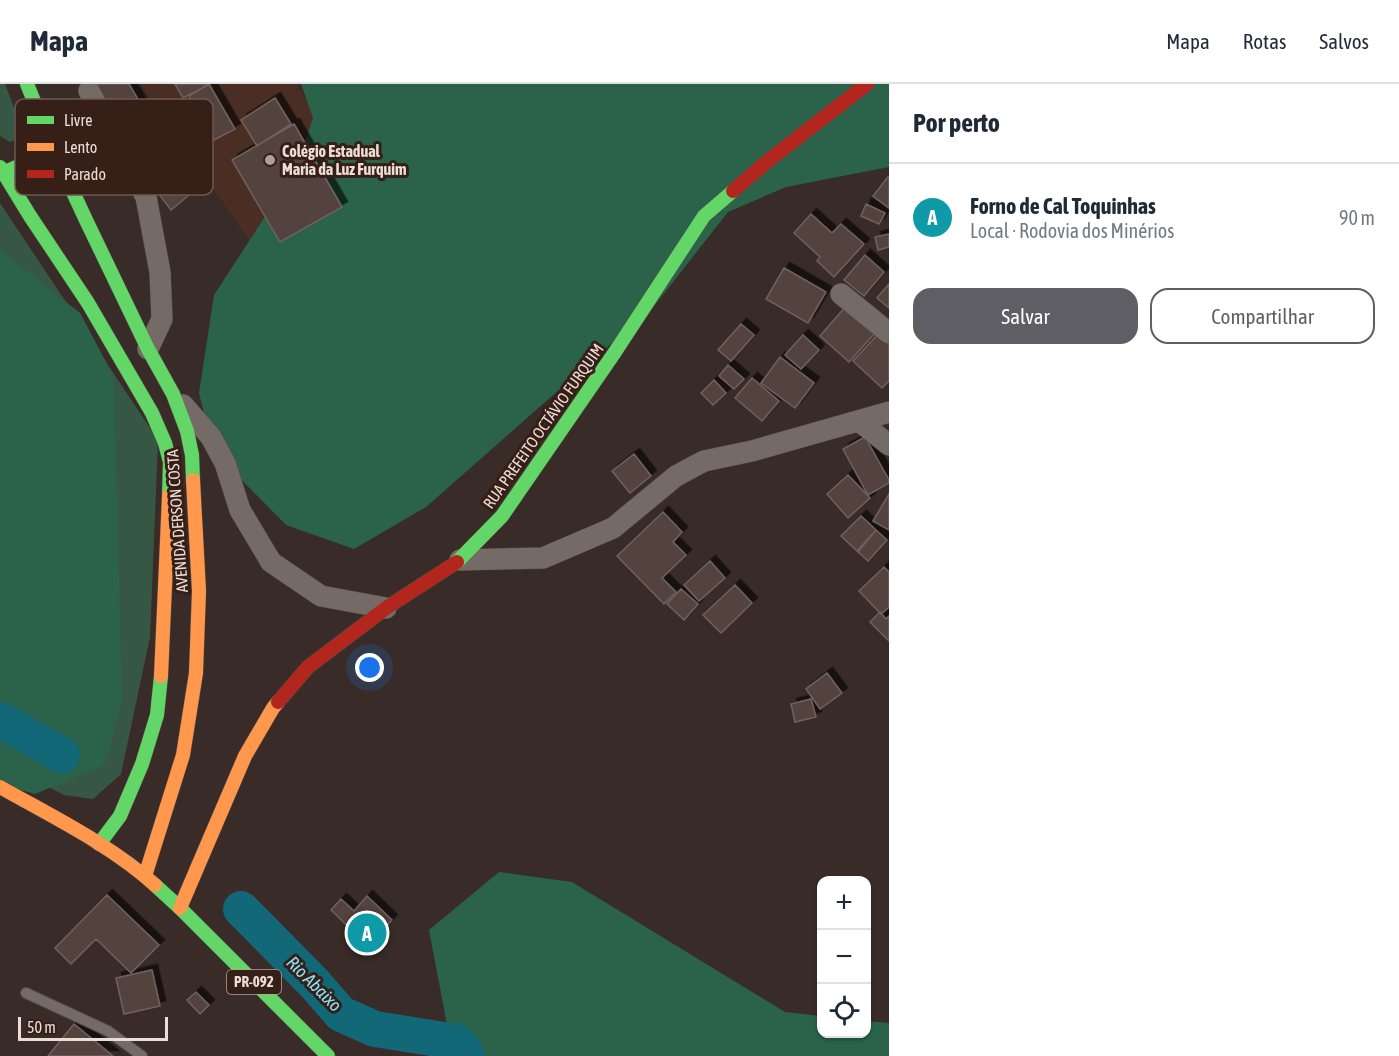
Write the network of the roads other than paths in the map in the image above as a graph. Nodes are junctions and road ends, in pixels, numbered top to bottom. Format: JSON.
{"nodes":[{"id":1,"x":27,"y":84,"type":"edge"},
{"id":2,"x":867,"y":84,"type":"edge"},
{"id":3,"x":89,"y":91,"type":"dead end"},
{"id":4,"x":33,"y":99,"type":"edge"},
{"id":5,"x":93,"y":99,"type":"edge"},
{"id":6,"x":15,"y":166,"type":"edge"},
{"id":7,"x":1,"y":172,"type":"edge"},
{"id":8,"x":15,"y":193,"type":"edge"},
{"id":9,"x":16,"y":195,"type":"edge"},
{"id":10,"x":75,"y":195,"type":"edge"},
{"id":11,"x":145,"y":195,"type":"edge"},
{"id":12,"x":841,"y":294,"type":"dead end"},
{"id":13,"x":889,"y":333,"type":"edge"},
{"id":14,"x":148,"y":349,"type":"junction"},
{"id":15,"x":172,"y":394,"type":"junction"},
{"id":16,"x":889,"y":412,"type":"edge"},
{"id":17,"x":859,"y":421,"type":"junction"},
{"id":18,"x":889,"y":445,"type":"edge"},
{"id":19,"x":460,"y":560,"type":"junction"},
{"id":20,"x":386,"y":608,"type":"junction"},
{"id":21,"x":0,"y":787,"type":"edge"},
{"id":22,"x":99,"y":844,"type":"junction"},
{"id":23,"x":145,"y":876,"type":"junction"},
{"id":24,"x":180,"y":908,"type":"junction"},
{"id":25,"x":26,"y":993,"type":"dead end"},
{"id":26,"x":142,"y":1056,"type":"edge"},
{"id":27,"x":328,"y":1056,"type":"edge"}],
"edges":[{"from":1,"to":4,"type":"main road","name":"AVENIDA DERSON COSTA"},
{"from":2,"to":19,"type":"main road","name":"RUA PREFEITO OCTÁVIO FURQUIM"},
{"from":3,"to":5,"type":"street"},
{"from":6,"to":7,"type":"main road"},
{"from":7,"to":8,"type":"main road","name":"AVENIDA DERSON COSTA"},
{"from":9,"to":22,"type":"main road","name":"AVENIDA DERSON COSTA"},
{"from":10,"to":14,"type":"main road","name":"AVENIDA DERSON COSTA"},
{"from":11,"to":14,"type":"street"},
{"from":12,"to":13,"type":"street"},
{"from":14,"to":15,"type":"main road","name":"AVENIDA DERSON COSTA"},
{"from":15,"to":20,"type":"street"},
{"from":15,"to":23,"type":"main road","name":"AVENIDA DERSON COSTA"},
{"from":16,"to":17,"type":"street"},
{"from":17,"to":18,"type":"street"},
{"from":17,"to":19,"type":"street"},
{"from":19,"to":20,"type":"main road","name":"RUA PREFEITO OCTÁVIO FURQUIM"},
{"from":20,"to":24,"type":"main road","name":"RUA PREFEITO OCTÁVIO FURQUIM"},
{"from":21,"to":22,"type":"main road","number":"PR-092"},
{"from":22,"to":23,"type":"main road","number":"PR-092"},
{"from":23,"to":24,"type":"main road","number":"PR-092"},
{"from":24,"to":27,"type":"main road","number":"PR-092"},
{"from":25,"to":26,"type":"lane"}]}
